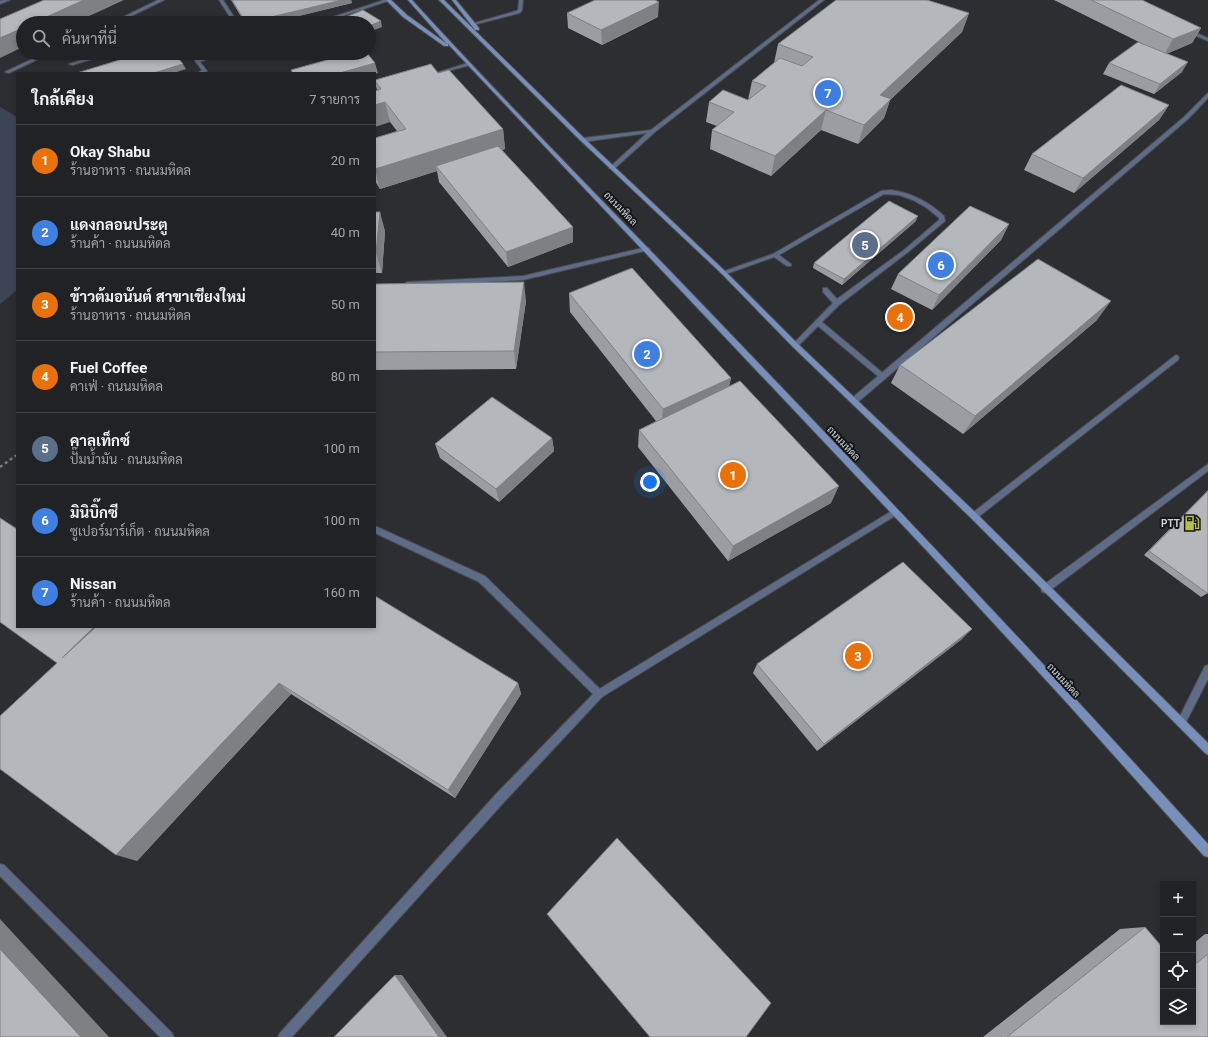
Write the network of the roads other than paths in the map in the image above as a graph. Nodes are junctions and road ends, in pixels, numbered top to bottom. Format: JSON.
{"nodes":[{"id":1,"x":8,"y":0,"type":"edge"},
{"id":2,"x":162,"y":0,"type":"edge"},
{"id":3,"x":220,"y":0,"type":"edge"},
{"id":4,"x":389,"y":0,"type":"edge"},
{"id":5,"x":410,"y":0,"type":"edge"},
{"id":6,"x":441,"y":0,"type":"edge"},
{"id":7,"x":454,"y":0,"type":"edge"},
{"id":8,"x":521,"y":0,"type":"edge"},
{"id":9,"x":822,"y":0,"type":"edge"},
{"id":10,"x":0,"y":4,"type":"edge"},
{"id":11,"x":128,"y":16,"type":"edge"},
{"id":12,"x":231,"y":16,"type":"edge"},
{"id":13,"x":339,"y":16,"type":"edge"},
{"id":14,"x":473,"y":24,"type":"junction"},
{"id":15,"x":1180,"y":27,"type":"edge"},
{"id":16,"x":1208,"y":40,"type":"edge"},
{"id":17,"x":496,"y":53,"type":"junction"},
{"id":18,"x":458,"y":54,"type":"junction"},
{"id":19,"x":34,"y":60,"type":"edge"},
{"id":20,"x":85,"y":60,"type":"edge"},
{"id":21,"x":200,"y":60,"type":"edge"},
{"id":22,"x":71,"y":64,"type":"dead end"},
{"id":23,"x":468,"y":64,"type":"junction"},
{"id":24,"x":7,"y":72,"type":"dead end"},
{"id":25,"x":202,"y":72,"type":"edge"},
{"id":26,"x":425,"y":77,"type":"edge"},
{"id":27,"x":1208,"y":95,"type":"edge"},
{"id":28,"x":653,"y":131,"type":"junction"},
{"id":29,"x":583,"y":140,"type":"junction"},
{"id":30,"x":612,"y":168,"type":"junction"},
{"id":31,"x":647,"y":249,"type":"junction"},
{"id":32,"x":775,"y":255,"type":"junction"},
{"id":33,"x":790,"y":264,"type":"dead end"},
{"id":34,"x":724,"y":273,"type":"junction"},
{"id":35,"x":398,"y":284,"type":"edge"},
{"id":36,"x":825,"y":290,"type":"dead end"},
{"id":37,"x":837,"y":303,"type":"junction"},
{"id":38,"x":817,"y":322,"type":"junction"},
{"id":39,"x":795,"y":345,"type":"junction"},
{"id":40,"x":1176,"y":358,"type":"dead end"},
{"id":41,"x":882,"y":376,"type":"junction"},
{"id":42,"x":855,"y":400,"type":"junction"},
{"id":43,"x":1208,"y":468,"type":"edge"},
{"id":44,"x":895,"y":512,"type":"junction"},
{"id":45,"x":974,"y":516,"type":"junction"},
{"id":46,"x":376,"y":529,"type":"edge"},
{"id":47,"x":1046,"y":589,"type":"junction"},
{"id":48,"x":1208,"y":668,"type":"edge"},
{"id":49,"x":599,"y":694,"type":"junction"},
{"id":50,"x":1181,"y":723,"type":"junction"},
{"id":51,"x":1208,"y":750,"type":"edge"},
{"id":52,"x":1208,"y":852,"type":"edge"},
{"id":53,"x":0,"y":869,"type":"edge"},
{"id":54,"x":168,"y":1037,"type":"edge"},
{"id":55,"x":284,"y":1037,"type":"edge"}],
"edges":[{"from":1,"to":10,"type":"street"},
{"from":2,"to":11,"type":"street"},
{"from":3,"to":12,"type":"street"},
{"from":4,"to":13,"type":"street"},
{"from":4,"to":18,"type":"main road","name":"ถนนมหิดล"},
{"from":5,"to":18,"type":"main road","name":"ถนนมหิดล"},
{"from":6,"to":17,"type":"main road"},
{"from":7,"to":14,"type":"main road"},
{"from":8,"to":14,"type":"street"},
{"from":9,"to":28,"type":"street"},
{"from":14,"to":17,"type":"main road"},
{"from":15,"to":16,"type":"street"},
{"from":17,"to":29,"type":"main road"},
{"from":18,"to":23,"type":"main road","name":"ถนนมหิดล"},
{"from":19,"to":24,"type":"street"},
{"from":20,"to":22,"type":"street"},
{"from":21,"to":25,"type":"street"},
{"from":23,"to":26,"type":"street"},
{"from":23,"to":31,"type":"main road","name":"ถนนมหิดล"},
{"from":27,"to":41,"type":"street"},
{"from":28,"to":29,"type":"street"},
{"from":28,"to":30,"type":"street"},
{"from":29,"to":30,"type":"main road"},
{"from":30,"to":34,"type":"main road"},
{"from":31,"to":35,"type":"street"},
{"from":31,"to":44,"type":"main road","name":"ถนนมหิดล"},
{"from":32,"to":33,"type":"street"},
{"from":32,"to":34,"type":"street"},
{"from":32,"to":37,"type":"street"},
{"from":34,"to":39,"type":"main road"},
{"from":36,"to":37,"type":"street"},
{"from":37,"to":38,"type":"street"},
{"from":38,"to":39,"type":"street"},
{"from":38,"to":41,"type":"street"},
{"from":39,"to":42,"type":"main road"},
{"from":40,"to":45,"type":"street"},
{"from":41,"to":42,"type":"street"},
{"from":42,"to":45,"type":"main road"},
{"from":43,"to":47,"type":"street"},
{"from":44,"to":49,"type":"street"},
{"from":44,"to":52,"type":"main road","name":"ถนนมหิดล"},
{"from":45,"to":47,"type":"main road"},
{"from":46,"to":49,"type":"street"},
{"from":47,"to":50,"type":"main road"},
{"from":48,"to":50,"type":"street"},
{"from":49,"to":55,"type":"street"},
{"from":50,"to":51,"type":"main road"},
{"from":53,"to":54,"type":"street"}]}
